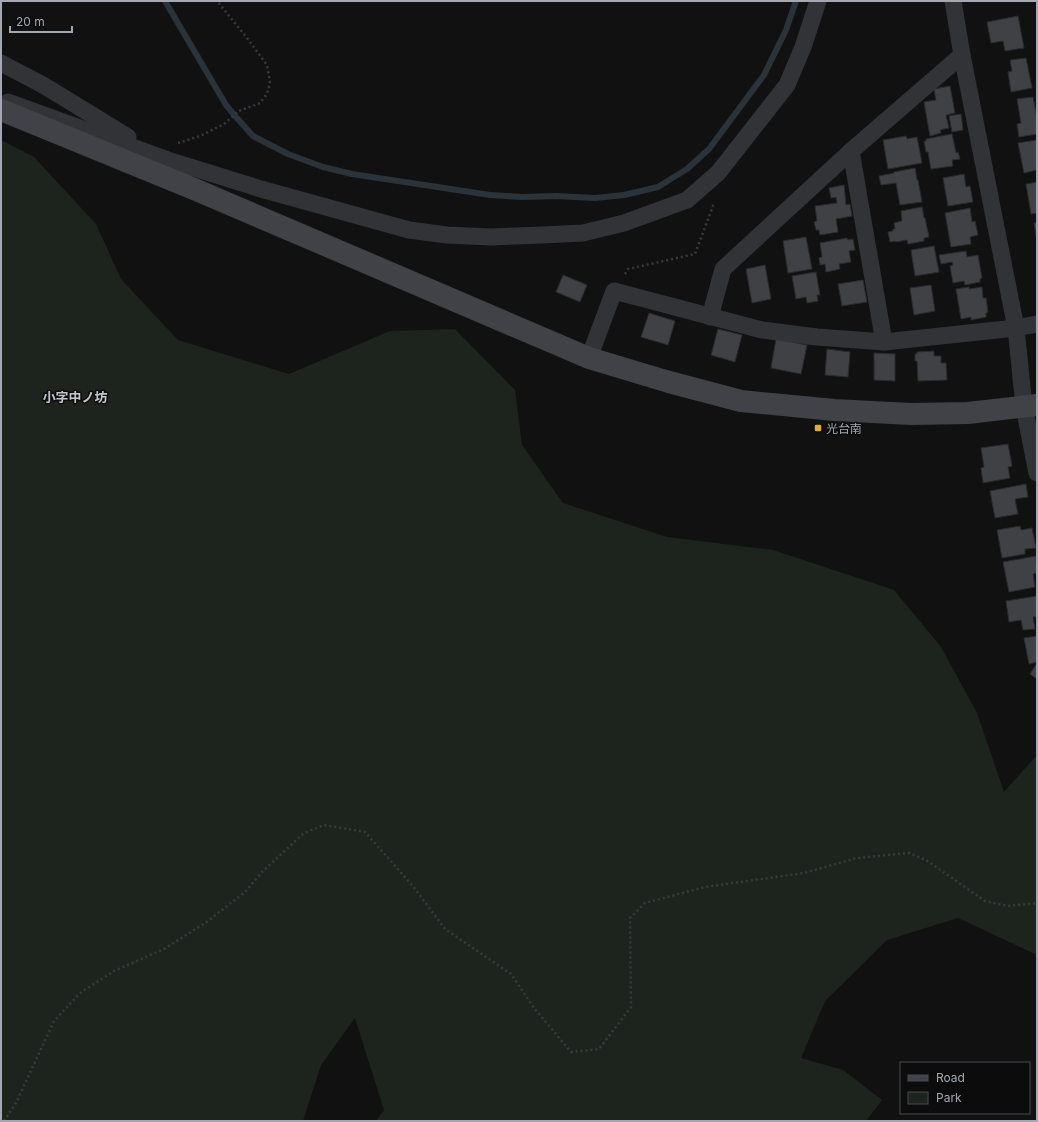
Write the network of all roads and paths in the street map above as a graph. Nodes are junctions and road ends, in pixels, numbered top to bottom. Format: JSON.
{"nodes":[{"id":1,"x":217,"y":1,"type":"edge"},
{"id":2,"x":818,"y":1,"type":"edge"},
{"id":3,"x":953,"y":1,"type":"edge"},
{"id":4,"x":962,"y":55,"type":"junction"},
{"id":5,"x":1,"y":63,"type":"edge"},
{"id":6,"x":1,"y":100,"type":"edge"},
{"id":7,"x":1,"y":110,"type":"edge"},
{"id":8,"x":851,"y":151,"type":"junction"},
{"id":9,"x":154,"y":154,"type":"junction"},
{"id":10,"x":710,"y":317,"type":"junction"},
{"id":11,"x":1037,"y":324,"type":"edge"},
{"id":12,"x":1016,"y":328,"type":"junction"},
{"id":13,"x":884,"y":342,"type":"junction"},
{"id":14,"x":589,"y":358,"type":"junction"},
{"id":15,"x":1031,"y":406,"type":"edge"},
{"id":16,"x":1037,"y":473,"type":"edge"},
{"id":17,"x":1037,"y":904,"type":"edge"},
{"id":18,"x":4,"y":1121,"type":"edge"}],
"edges":[{"from":1,"to":9,"type":"path"},
{"from":2,"to":9,"type":"street"},
{"from":3,"to":4,"type":"street"},
{"from":4,"to":8,"type":"street"},
{"from":4,"to":12,"type":"street"},
{"from":5,"to":9,"type":"street"},
{"from":6,"to":9,"type":"street"},
{"from":7,"to":14,"type":"street"},
{"from":8,"to":10,"type":"street"},
{"from":8,"to":13,"type":"street"},
{"from":10,"to":13,"type":"street"},
{"from":10,"to":14,"type":"street"},
{"from":11,"to":12,"type":"street"},
{"from":12,"to":13,"type":"street"},
{"from":12,"to":15,"type":"street"},
{"from":14,"to":15,"type":"street"},
{"from":15,"to":16,"type":"street"},
{"from":17,"to":18,"type":"path"}]}
